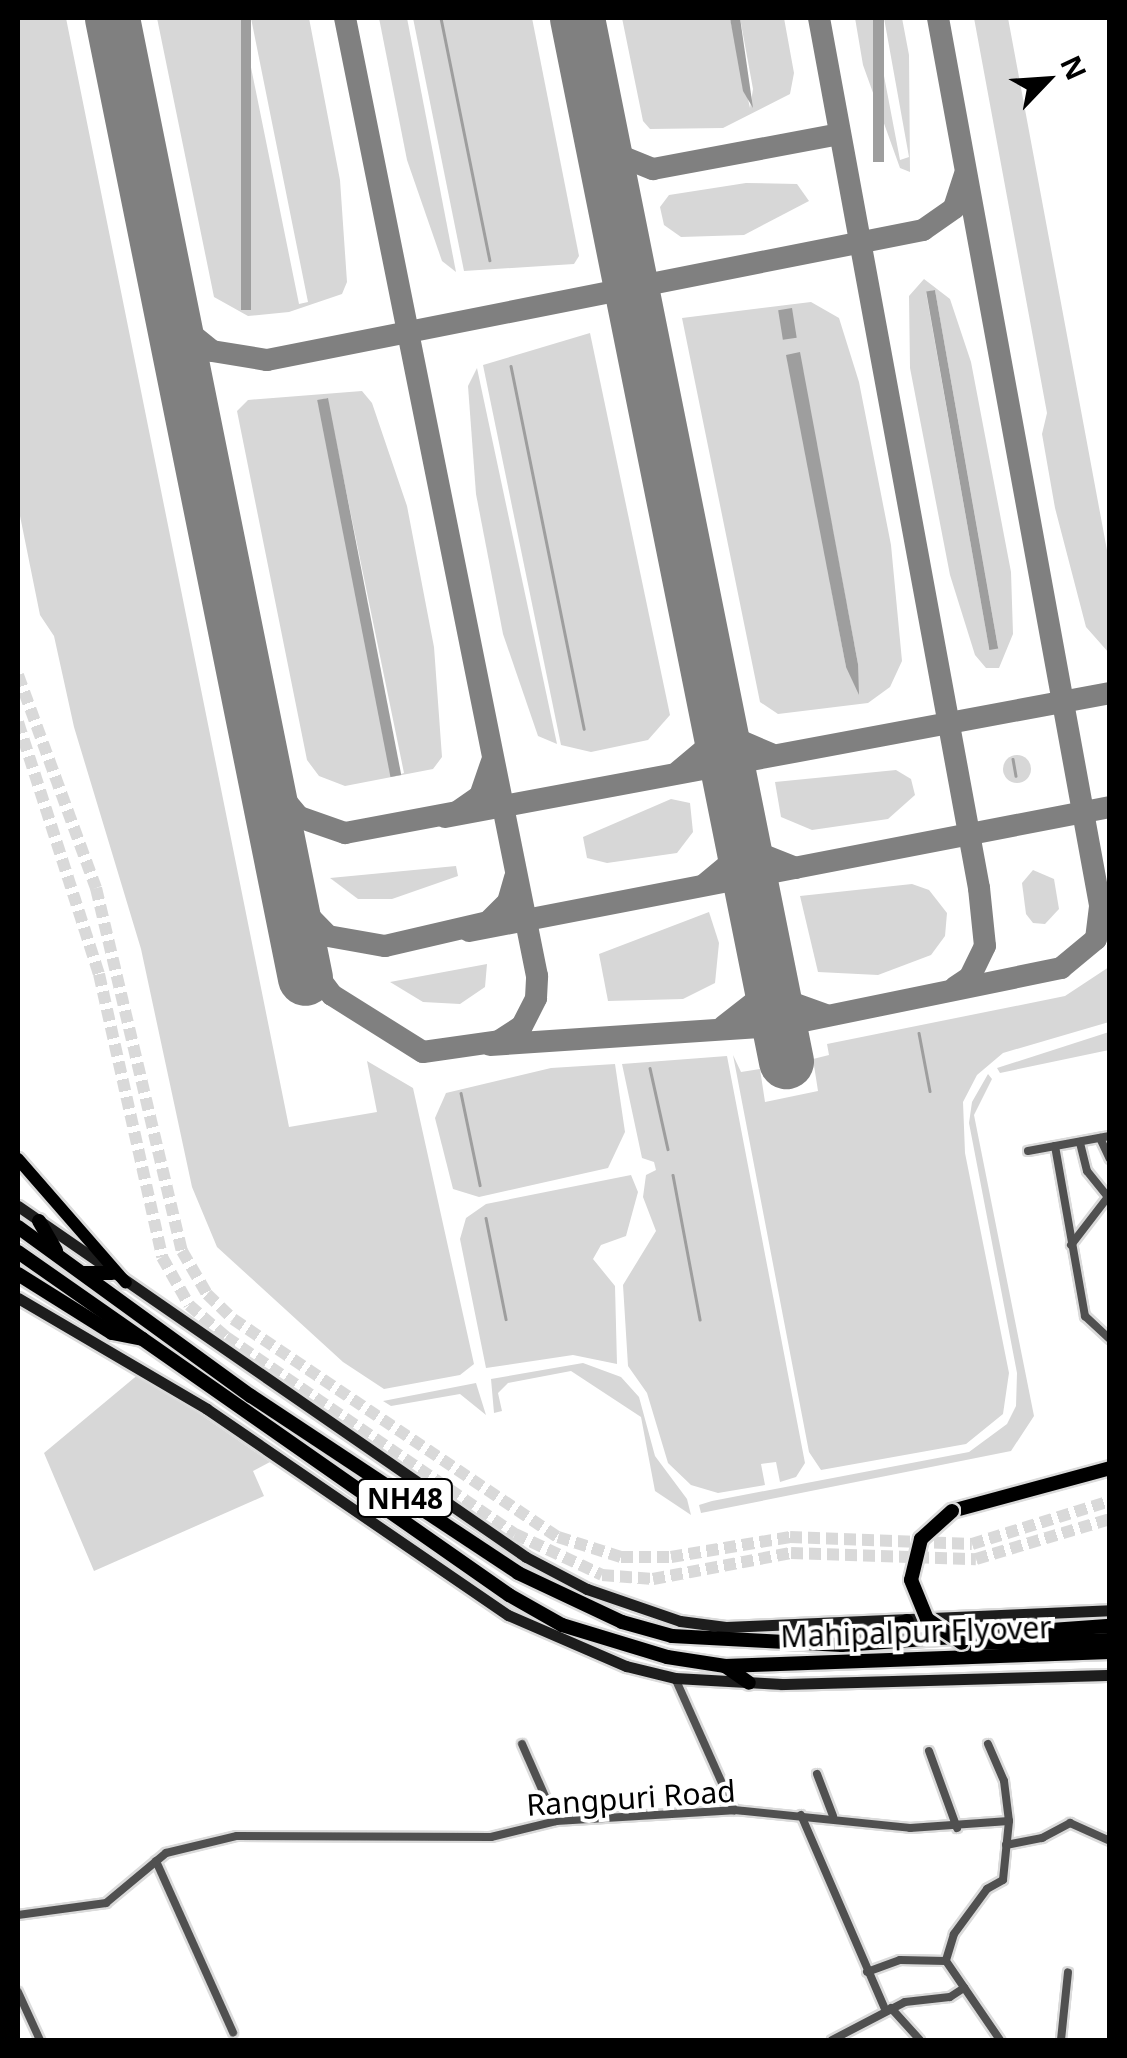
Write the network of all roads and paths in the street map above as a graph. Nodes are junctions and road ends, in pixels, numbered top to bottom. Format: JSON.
{"nodes":[{"id":1,"x":1105,"y":1137,"type":"edge"},
{"id":2,"x":1080,"y":1142,"type":"junction"},
{"id":3,"x":1055,"y":1146,"type":"junction"},
{"id":4,"x":1028,"y":1151,"type":"dead end"},
{"id":5,"x":18,"y":1159,"type":"edge"},
{"id":6,"x":1110,"y":1159,"type":"edge"},
{"id":7,"x":18,"y":1206,"type":"edge"},
{"id":8,"x":39,"y":1221,"type":"junction"},
{"id":9,"x":18,"y":1226,"type":"edge"},
{"id":10,"x":1070,"y":1246,"type":"junction"},
{"id":11,"x":18,"y":1252,"type":"edge"},
{"id":12,"x":60,"y":1256,"type":"junction"},
{"id":13,"x":82,"y":1272,"type":"junction"},
{"id":14,"x":112,"y":1273,"type":"junction"},
{"id":15,"x":18,"y":1274,"type":"edge"},
{"id":16,"x":126,"y":1283,"type":"junction"},
{"id":17,"x":18,"y":1298,"type":"edge"},
{"id":18,"x":133,"y":1310,"type":"junction"},
{"id":19,"x":1110,"y":1339,"type":"edge"},
{"id":20,"x":143,"y":1340,"type":"junction"},
{"id":21,"x":1110,"y":1468,"type":"edge"},
{"id":22,"x":1110,"y":1610,"type":"edge"},
{"id":23,"x":907,"y":1621,"type":"junction"},
{"id":24,"x":1110,"y":1626,"type":"edge"},
{"id":25,"x":1110,"y":1640,"type":"edge"},
{"id":26,"x":842,"y":1645,"type":"junction"},
{"id":27,"x":1110,"y":1652,"type":"edge"},
{"id":28,"x":725,"y":1666,"type":"junction"},
{"id":29,"x":1110,"y":1675,"type":"edge"},
{"id":30,"x":676,"y":1678,"type":"junction"},
{"id":31,"x":749,"y":1683,"type":"junction"},
{"id":32,"x":522,"y":1744,"type":"dead end"},
{"id":33,"x":988,"y":1744,"type":"dead end"},
{"id":34,"x":929,"y":1751,"type":"dead end"},
{"id":35,"x":817,"y":1774,"type":"dead end"},
{"id":36,"x":734,"y":1810,"type":"junction"},
{"id":37,"x":801,"y":1816,"type":"junction"},
{"id":38,"x":833,"y":1816,"type":"junction"},
{"id":39,"x":556,"y":1821,"type":"junction"},
{"id":40,"x":1009,"y":1821,"type":"junction"},
{"id":41,"x":958,"y":1828,"type":"junction"},
{"id":42,"x":1110,"y":1841,"type":"edge"},
{"id":43,"x":1006,"y":1845,"type":"junction"},
{"id":44,"x":156,"y":1862,"type":"junction"},
{"id":45,"x":18,"y":1915,"type":"edge"},
{"id":46,"x":946,"y":1961,"type":"junction"},
{"id":47,"x":868,"y":1972,"type":"junction"},
{"id":48,"x":1068,"y":1972,"type":"dead end"},
{"id":49,"x":964,"y":1988,"type":"junction"},
{"id":50,"x":18,"y":1992,"type":"edge"},
{"id":51,"x":889,"y":2010,"type":"junction"},
{"id":52,"x":233,"y":2032,"type":"dead end"},
{"id":53,"x":40,"y":2040,"type":"edge"},
{"id":54,"x":832,"y":2040,"type":"edge"},
{"id":55,"x":920,"y":2040,"type":"edge"},
{"id":56,"x":1000,"y":2040,"type":"edge"},
{"id":57,"x":1061,"y":2040,"type":"edge"}],
"edges":[{"from":1,"to":2,"type":"street"},
{"from":1,"to":6,"type":"street"},
{"from":2,"to":3,"type":"street"},
{"from":2,"to":10,"type":"street"},
{"from":3,"to":4,"type":"street"},
{"from":3,"to":10,"type":"street"},
{"from":5,"to":16,"type":"highway"},
{"from":7,"to":8,"type":"main road"},
{"from":8,"to":12,"type":"highway"},
{"from":8,"to":14,"type":"main road"},
{"from":9,"to":12,"type":"highway","number":"NH48"},
{"from":10,"to":19,"type":"street"},
{"from":11,"to":20,"type":"highway","number":"NH48"},
{"from":12,"to":13,"type":"highway","number":"NH48"},
{"from":13,"to":14,"type":"highway"},
{"from":13,"to":18,"type":"highway","number":"NH48"},
{"from":14,"to":16,"type":"main road"},
{"from":15,"to":20,"type":"highway"},
{"from":16,"to":18,"type":"main road"},
{"from":16,"to":23,"type":"main road"},
{"from":17,"to":30,"type":"main road"},
{"from":18,"to":26,"type":"highway","number":"NH48"},
{"from":20,"to":28,"type":"highway","number":"NH48"},
{"from":21,"to":25,"type":"highway","bridge":true},
{"from":22,"to":23,"type":"main road"},
{"from":23,"to":26,"type":"highway"},
{"from":24,"to":26,"type":"highway","name":"Mahipalpur Flyover","number":"NH48"},
{"from":27,"to":28,"type":"highway","name":"Mahipalpur Flyover","number":"NH48"},
{"from":28,"to":31,"type":"highway"},
{"from":29,"to":31,"type":"main road"},
{"from":30,"to":31,"type":"main road"},
{"from":30,"to":36,"type":"street"},
{"from":32,"to":39,"type":"street"},
{"from":33,"to":40,"type":"street"},
{"from":34,"to":41,"type":"street"},
{"from":35,"to":38,"type":"street"},
{"from":36,"to":37,"type":"street","name":"Rangpuri Road"},
{"from":36,"to":39,"type":"street","name":"Rangpuri Road"},
{"from":37,"to":38,"type":"street","name":"Rangpuri Road"},
{"from":37,"to":47,"type":"street"},
{"from":38,"to":41,"type":"street","name":"Rangpuri Road"},
{"from":39,"to":44,"type":"street","name":"Rangpuri Road"},
{"from":40,"to":41,"type":"street","name":"Rangpuri Road"},
{"from":40,"to":43,"type":"street"},
{"from":42,"to":43,"type":"street"},
{"from":43,"to":46,"type":"street"},
{"from":44,"to":45,"type":"street","name":"Rangpuri Road"},
{"from":44,"to":52,"type":"street"},
{"from":46,"to":47,"type":"street"},
{"from":46,"to":49,"type":"street"},
{"from":47,"to":51,"type":"street"},
{"from":48,"to":57,"type":"street"},
{"from":49,"to":51,"type":"street"},
{"from":49,"to":56,"type":"street"},
{"from":50,"to":53,"type":"street"},
{"from":51,"to":54,"type":"street"},
{"from":51,"to":55,"type":"street"}]}
